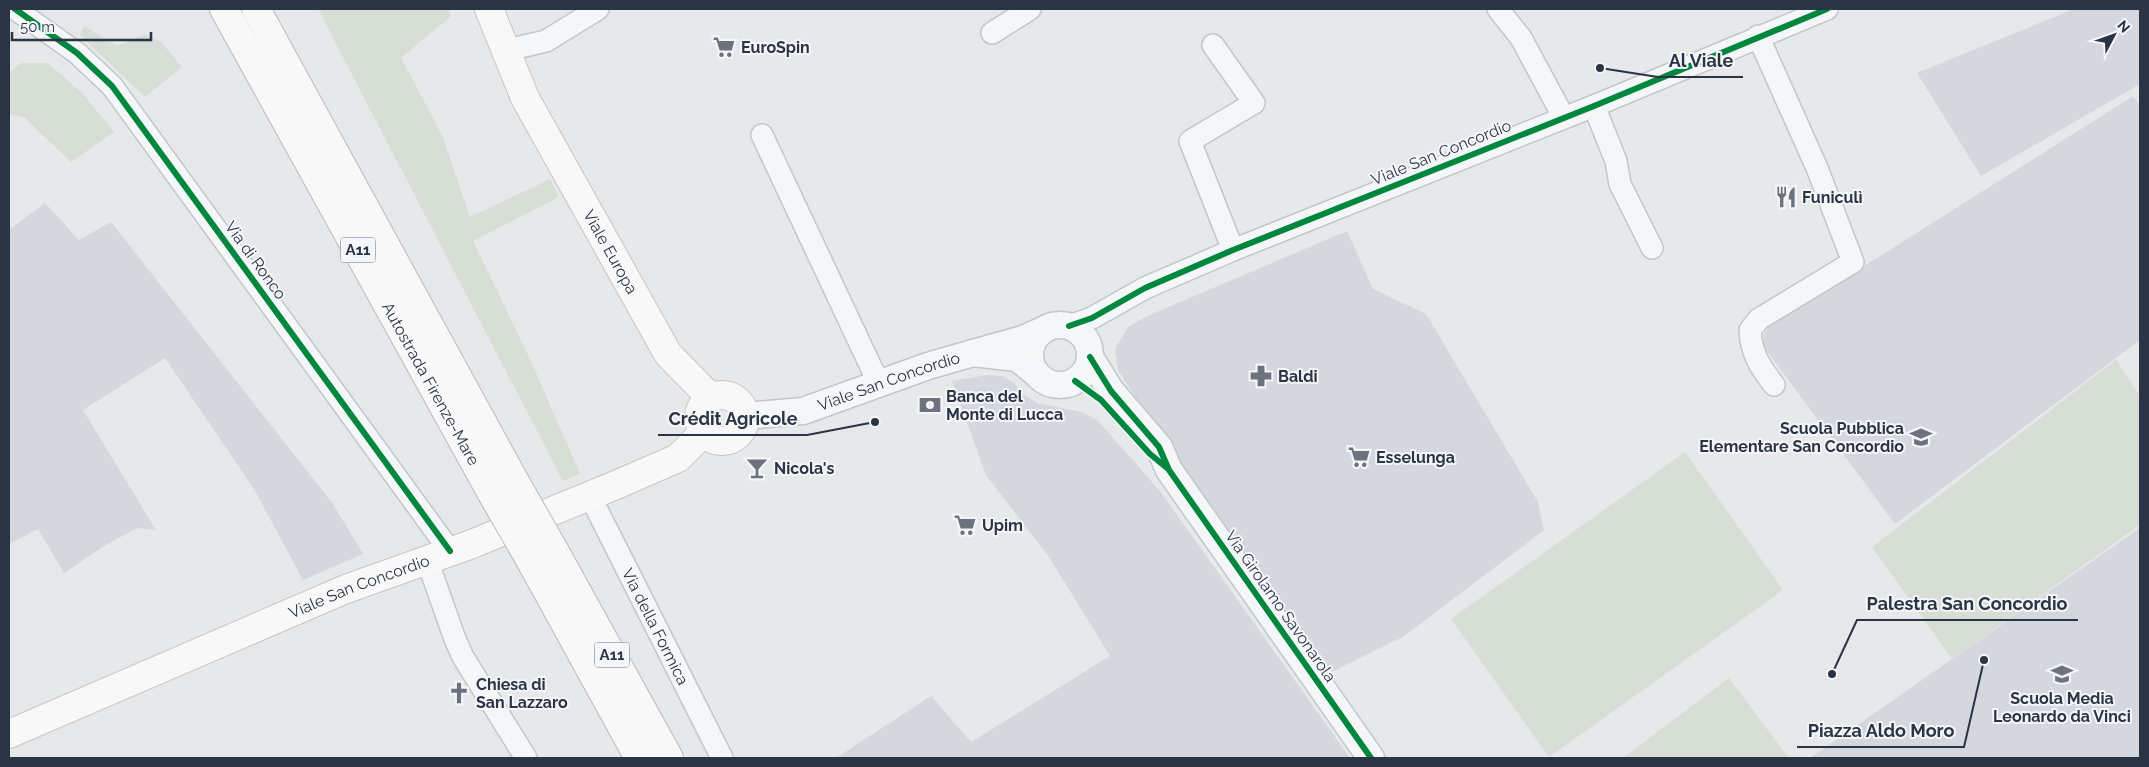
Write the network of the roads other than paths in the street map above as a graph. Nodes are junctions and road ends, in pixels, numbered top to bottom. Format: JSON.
{"nodes":[{"id":1,"x":15,"y":9,"type":"edge"},
{"id":2,"x":224,"y":9,"type":"edge"},
{"id":3,"x":256,"y":9,"type":"edge"},
{"id":4,"x":471,"y":9,"type":"edge"},
{"id":5,"x":489,"y":9,"type":"edge"},
{"id":6,"x":598,"y":9,"type":"edge"},
{"id":7,"x":1030,"y":9,"type":"edge"},
{"id":8,"x":1498,"y":9,"type":"edge"},
{"id":9,"x":1827,"y":9,"type":"edge"},
{"id":10,"x":992,"y":33,"type":"dead end"},
{"id":11,"x":1758,"y":36,"type":"junction"},
{"id":12,"x":1213,"y":46,"type":"dead end"},
{"id":13,"x":506,"y":50,"type":"junction"},
{"id":14,"x":525,"y":98,"type":"junction"},
{"id":15,"x":1594,"y":106,"type":"junction"},
{"id":16,"x":1564,"y":118,"type":"junction"},
{"id":17,"x":762,"y":135,"type":"dead end"},
{"id":18,"x":1652,"y":248,"type":"dead end"},
{"id":19,"x":1234,"y":250,"type":"junction"},
{"id":20,"x":1068,"y":326,"type":"junction"},
{"id":21,"x":1043,"y":330,"type":"junction"},
{"id":22,"x":974,"y":353,"type":"junction"},
{"id":23,"x":1090,"y":357,"type":"junction"},
{"id":24,"x":1036,"y":372,"type":"junction"},
{"id":25,"x":1075,"y":381,"type":"junction"},
{"id":26,"x":879,"y":384,"type":"junction"},
{"id":27,"x":1774,"y":385,"type":"dead end"},
{"id":28,"x":711,"y":398,"type":"junction"},
{"id":29,"x":745,"y":416,"type":"junction"},
{"id":30,"x":704,"y":432,"type":"junction"},
{"id":31,"x":1169,"y":470,"type":"junction"},
{"id":32,"x":503,"y":486,"type":"junction"},
{"id":33,"x":590,"y":496,"type":"junction"},
{"id":34,"x":438,"y":556,"type":"junction"},
{"id":35,"x":544,"y":558,"type":"junction"},
{"id":36,"x":9,"y":734,"type":"edge"},
{"id":37,"x":526,"y":758,"type":"edge"},
{"id":38,"x":638,"y":758,"type":"edge"},
{"id":39,"x":669,"y":758,"type":"edge"},
{"id":40,"x":722,"y":758,"type":"edge"},
{"id":41,"x":1370,"y":758,"type":"edge"}],
"edges":[{"from":1,"to":34,"type":"street","name":"Via di Ronco"},
{"from":2,"to":32,"type":"main road","name":"Autostrada Firenze-Mare","number":"A11"},
{"from":3,"to":32,"type":"main road","name":"Autostrada Firenze-Mare","number":"A11"},
{"from":4,"to":14,"type":"main road","name":"Viale Europa"},
{"from":5,"to":13,"type":"main road","name":"Viale Europa"},
{"from":6,"to":13,"type":"street"},
{"from":7,"to":10,"type":"street"},
{"from":8,"to":16,"type":"street"},
{"from":9,"to":11,"type":"street","name":"Viale San Concordio"},
{"from":11,"to":15,"type":"street","name":"Viale San Concordio"},
{"from":11,"to":27,"type":"street"},
{"from":12,"to":19,"type":"street"},
{"from":13,"to":14,"type":"main road","name":"Viale Europa"},
{"from":14,"to":28,"type":"main road","name":"Viale Europa"},
{"from":15,"to":16,"type":"street","name":"Viale San Concordio"},
{"from":15,"to":18,"type":"street"},
{"from":16,"to":19,"type":"street","name":"Viale San Concordio"},
{"from":17,"to":26,"type":"street"},
{"from":19,"to":20,"type":"street","name":"Viale San Concordio"},
{"from":20,"to":21,"type":"street","name":"Viale San Concordio"},
{"from":20,"to":23,"type":"street"},
{"from":21,"to":22,"type":"street","name":"Viale San Concordio"},
{"from":21,"to":24,"type":"street"},
{"from":22,"to":24,"type":"street","name":"Viale San Concordio"},
{"from":22,"to":26,"type":"street","name":"Viale San Concordio"},
{"from":23,"to":25,"type":"street"},
{"from":23,"to":31,"type":"street","name":"Via Girolamo Savonarola"},
{"from":24,"to":25,"type":"street","name":"Viale San Concordio"},
{"from":25,"to":31,"type":"street","name":"Via Girolamo Savonarola"},
{"from":26,"to":29,"type":"street","name":"Viale San Concordio"},
{"from":28,"to":29,"type":"main road"},
{"from":28,"to":30,"type":"main road"},
{"from":29,"to":30,"type":"main road"},
{"from":30,"to":33,"type":"main road","name":"Viale San Concordio"},
{"from":31,"to":41,"type":"street","name":"Via Girolamo Savonarola"},
{"from":32,"to":35,"type":"main road","name":"Autostrada Firenze-Mare","number":"A11","bridge":true},
{"from":33,"to":34,"type":"main road","name":"Viale San Concordio"},
{"from":33,"to":40,"type":"street","name":"Via della Formica"},
{"from":34,"to":36,"type":"main road","name":"Viale San Concordio"},
{"from":34,"to":37,"type":"street","name":"Via di Ronco"},
{"from":35,"to":38,"type":"main road","name":"Autostrada Firenze-Mare","number":"A11"},
{"from":35,"to":39,"type":"main road","name":"Autostrada Firenze-Mare","number":"A11"}]}
